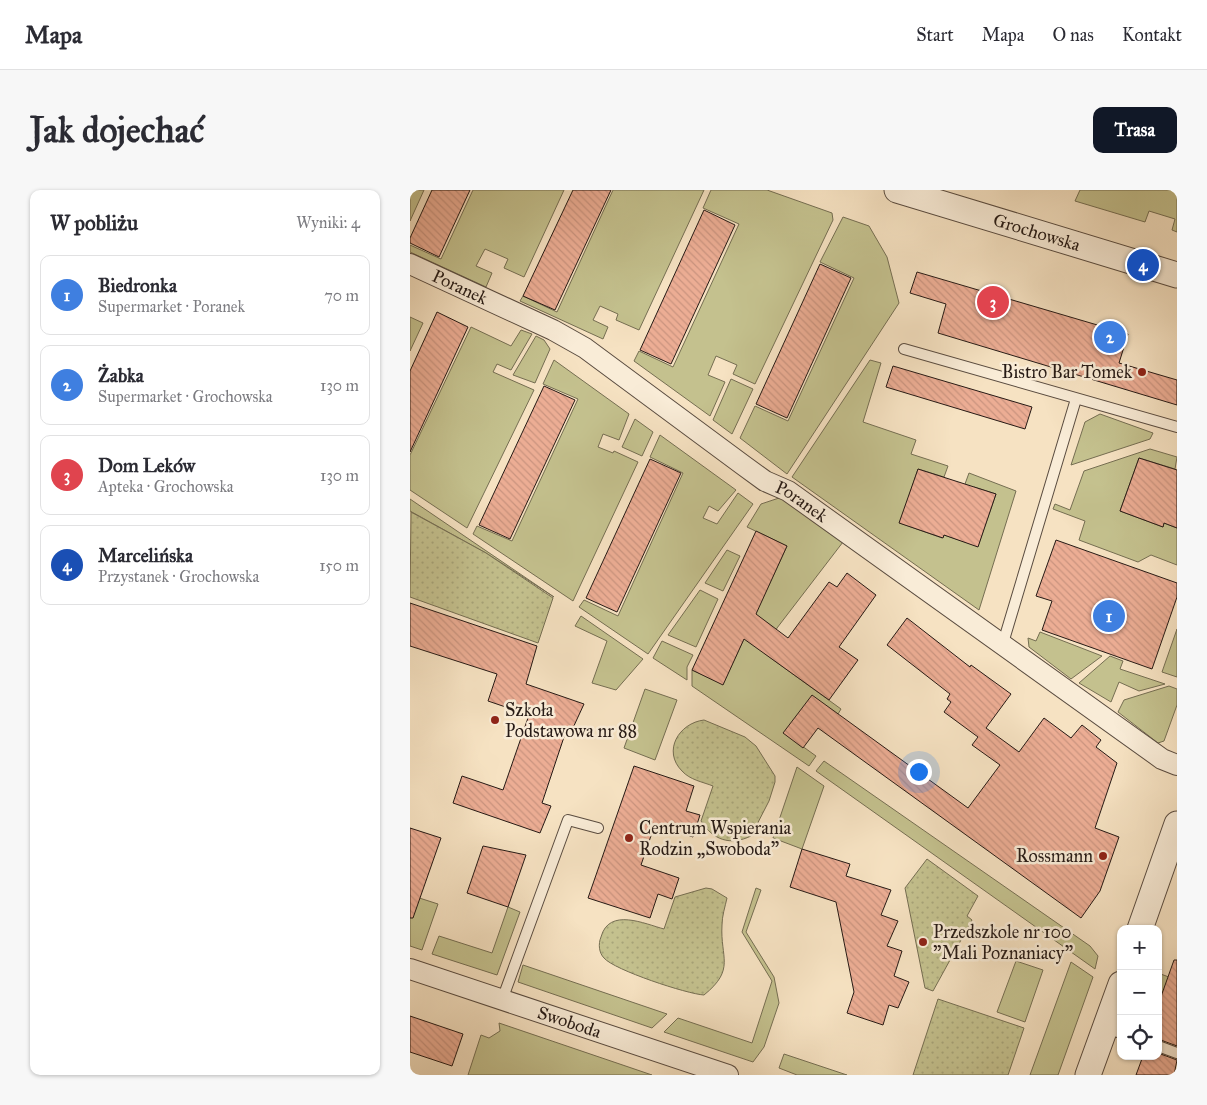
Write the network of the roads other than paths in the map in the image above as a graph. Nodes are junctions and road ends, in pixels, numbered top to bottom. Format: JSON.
{"nodes":[{"id":1,"x":898,"y":190,"type":"edge"},
{"id":2,"x":410,"y":264,"type":"edge"},
{"id":3,"x":1177,"y":274,"type":"edge"},
{"id":4,"x":904,"y":348,"type":"dead end"},
{"id":5,"x":1076,"y":399,"type":"junction"},
{"id":6,"x":1177,"y":427,"type":"edge"},
{"id":7,"x":1003,"y":643,"type":"junction"},
{"id":8,"x":1177,"y":765,"type":"edge"},
{"id":9,"x":1177,"y":824,"type":"edge"},
{"id":10,"x":598,"y":828,"type":"dead end"},
{"id":11,"x":1141,"y":925,"type":"edge"},
{"id":12,"x":410,"y":970,"type":"edge"},
{"id":13,"x":502,"y":1000,"type":"junction"},
{"id":14,"x":1117,"y":1007,"type":"edge"},
{"id":15,"x":1113,"y":1030,"type":"edge"},
{"id":16,"x":1162,"y":1047,"type":"edge"},
{"id":17,"x":1177,"y":1053,"type":"edge"},
{"id":18,"x":728,"y":1075,"type":"edge"},
{"id":19,"x":1088,"y":1075,"type":"edge"}],
"edges":[{"from":1,"to":3,"type":"street","name":"Grochowska"},
{"from":2,"to":7,"type":"street","name":"Poranek"},
{"from":4,"to":5,"type":"lane"},
{"from":5,"to":6,"type":"lane"},
{"from":5,"to":7,"type":"lane"},
{"from":7,"to":8,"type":"street","name":"Poranek"},
{"from":9,"to":11,"type":"street"},
{"from":10,"to":13,"type":"lane"},
{"from":12,"to":13,"type":"street","name":"Swoboda"},
{"from":13,"to":18,"type":"street","name":"Swoboda"},
{"from":14,"to":15,"type":"street"},
{"from":15,"to":19,"type":"street"},
{"from":16,"to":17,"type":"lane"}]}
